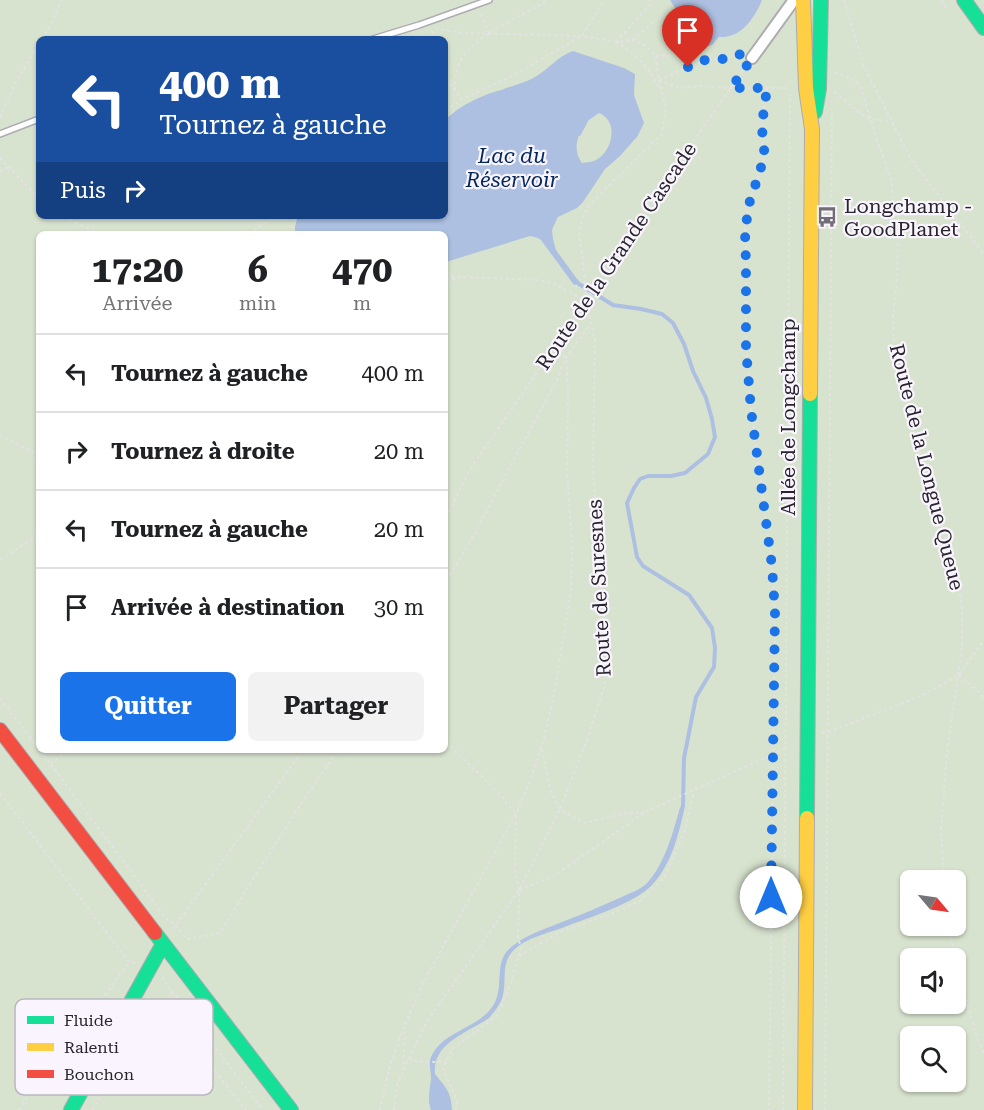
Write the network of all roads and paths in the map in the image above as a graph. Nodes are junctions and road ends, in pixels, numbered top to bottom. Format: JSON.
{"nodes":[{"id":1,"x":61,"y":0,"type":"edge"},
{"id":2,"x":489,"y":0,"type":"edge"},
{"id":3,"x":549,"y":0,"type":"edge"},
{"id":4,"x":604,"y":0,"type":"edge"},
{"id":5,"x":650,"y":0,"type":"edge"},
{"id":6,"x":794,"y":0,"type":"edge"},
{"id":7,"x":803,"y":0,"type":"edge"},
{"id":8,"x":821,"y":0,"type":"edge"},
{"id":9,"x":844,"y":0,"type":"edge"},
{"id":10,"x":941,"y":0,"type":"edge"},
{"id":11,"x":964,"y":0,"type":"edge"},
{"id":12,"x":477,"y":5,"type":"junction"},
{"id":13,"x":948,"y":10,"type":"dead end"},
{"id":14,"x":655,"y":20,"type":"dead end"},
{"id":15,"x":679,"y":26,"type":"dead end"},
{"id":16,"x":984,"y":28,"type":"edge"},
{"id":17,"x":489,"y":33,"type":"junction"},
{"id":18,"x":44,"y":36,"type":"edge"},
{"id":19,"x":382,"y":36,"type":"edge"},
{"id":20,"x":433,"y":36,"type":"edge"},
{"id":21,"x":582,"y":36,"type":"junction"},
{"id":22,"x":632,"y":40,"type":"junction"},
{"id":23,"x":616,"y":42,"type":"junction"},
{"id":24,"x":36,"y":49,"type":"edge"},
{"id":25,"x":656,"y":56,"type":"junction"},
{"id":26,"x":751,"y":60,"type":"junction"},
{"id":27,"x":836,"y":72,"type":"dead end"},
{"id":28,"x":658,"y":80,"type":"junction"},
{"id":29,"x":448,"y":81,"type":"edge"},
{"id":30,"x":731,"y":88,"type":"junction"},
{"id":31,"x":767,"y":88,"type":"junction"},
{"id":32,"x":455,"y":90,"type":"junction"},
{"id":33,"x":663,"y":95,"type":"junction"},
{"id":34,"x":462,"y":99,"type":"junction"},
{"id":35,"x":832,"y":100,"type":"dead end"},
{"id":36,"x":448,"y":110,"type":"edge"},
{"id":37,"x":832,"y":110,"type":"dead end"},
{"id":38,"x":0,"y":117,"type":"edge"},
{"id":39,"x":36,"y":119,"type":"edge"},
{"id":40,"x":870,"y":119,"type":"junction"},
{"id":41,"x":892,"y":122,"type":"junction"},
{"id":42,"x":812,"y":129,"type":"junction"},
{"id":43,"x":0,"y":134,"type":"edge"},
{"id":44,"x":0,"y":158,"type":"edge"},
{"id":45,"x":8,"y":167,"type":"junction"},
{"id":46,"x":0,"y":171,"type":"edge"},
{"id":47,"x":36,"y":195,"type":"edge"},
{"id":48,"x":70,"y":219,"type":"edge"},
{"id":49,"x":270,"y":219,"type":"edge"},
{"id":50,"x":94,"y":231,"type":"edge"},
{"id":51,"x":253,"y":231,"type":"edge"},
{"id":52,"x":984,"y":254,"type":"edge"},
{"id":53,"x":448,"y":273,"type":"edge"},
{"id":54,"x":454,"y":278,"type":"junction"},
{"id":55,"x":448,"y":280,"type":"edge"},
{"id":56,"x":586,"y":301,"type":"junction"},
{"id":57,"x":591,"y":322,"type":"junction"},
{"id":58,"x":559,"y":340,"type":"junction"},
{"id":59,"x":565,"y":359,"type":"junction"},
{"id":60,"x":0,"y":435,"type":"edge"},
{"id":61,"x":36,"y":454,"type":"edge"},
{"id":62,"x":448,"y":513,"type":"edge"},
{"id":63,"x":36,"y":536,"type":"edge"},
{"id":64,"x":0,"y":560,"type":"edge"},
{"id":65,"x":448,"y":577,"type":"edge"},
{"id":66,"x":984,"y":640,"type":"edge"},
{"id":67,"x":959,"y":675,"type":"junction"},
{"id":68,"x":0,"y":698,"type":"edge"},
{"id":69,"x":984,"y":699,"type":"edge"},
{"id":70,"x":0,"y":730,"type":"edge"},
{"id":71,"x":828,"y":732,"type":"junction"},
{"id":72,"x":448,"y":744,"type":"edge"},
{"id":73,"x":36,"y":746,"type":"edge"},
{"id":74,"x":542,"y":747,"type":"junction"},
{"id":75,"x":785,"y":749,"type":"junction"},
{"id":76,"x":42,"y":753,"type":"edge"},
{"id":77,"x":64,"y":753,"type":"edge"},
{"id":78,"x":301,"y":753,"type":"edge"},
{"id":79,"x":336,"y":753,"type":"edge"},
{"id":80,"x":772,"y":755,"type":"junction"},
{"id":81,"x":51,"y":764,"type":"junction"},
{"id":82,"x":694,"y":791,"type":"junction"},
{"id":83,"x":0,"y":793,"type":"edge"},
{"id":84,"x":560,"y":809,"type":"junction"},
{"id":85,"x":645,"y":812,"type":"junction"},
{"id":86,"x":516,"y":814,"type":"junction"},
{"id":87,"x":943,"y":870,"type":"edge"},
{"id":88,"x":519,"y":890,"type":"junction"},
{"id":89,"x":175,"y":925,"type":"junction"},
{"id":90,"x":163,"y":944,"type":"junction"},
{"id":91,"x":519,"y":956,"type":"junction"},
{"id":92,"x":157,"y":970,"type":"dead end"},
{"id":93,"x":172,"y":991,"type":"junction"},
{"id":94,"x":102,"y":999,"type":"edge"},
{"id":95,"x":133,"y":999,"type":"edge"},
{"id":96,"x":169,"y":999,"type":"edge"},
{"id":97,"x":178,"y":999,"type":"edge"},
{"id":98,"x":205,"y":999,"type":"edge"},
{"id":99,"x":966,"y":999,"type":"edge"},
{"id":100,"x":213,"y":1009,"type":"edge"},
{"id":101,"x":406,"y":1023,"type":"junction"},
{"id":102,"x":213,"y":1045,"type":"edge"},
{"id":103,"x":984,"y":1053,"type":"edge"},
{"id":104,"x":409,"y":1059,"type":"junction"},
{"id":105,"x":446,"y":1061,"type":"junction"},
{"id":106,"x":213,"y":1069,"type":"edge"},
{"id":107,"x":403,"y":1073,"type":"junction"},
{"id":108,"x":30,"y":1095,"type":"edge"},
{"id":109,"x":79,"y":1095,"type":"edge"},
{"id":110,"x":101,"y":1095,"type":"edge"},
{"id":111,"x":20,"y":1110,"type":"edge"},
{"id":112,"x":71,"y":1110,"type":"edge"},
{"id":113,"x":92,"y":1110,"type":"edge"},
{"id":114,"x":246,"y":1110,"type":"edge"},
{"id":115,"x":263,"y":1110,"type":"edge"},
{"id":116,"x":291,"y":1110,"type":"edge"},
{"id":117,"x":380,"y":1110,"type":"edge"},
{"id":118,"x":394,"y":1110,"type":"edge"},
{"id":119,"x":456,"y":1110,"type":"edge"},
{"id":120,"x":769,"y":1110,"type":"edge"},
{"id":121,"x":783,"y":1110,"type":"edge"},
{"id":122,"x":805,"y":1110,"type":"edge"},
{"id":123,"x":825,"y":1110,"type":"edge"}],
"edges":[{"from":1,"to":18,"type":"path"},
{"from":2,"to":12,"type":"lane"},
{"from":3,"to":17,"type":"path"},
{"from":4,"to":21,"type":"path"},
{"from":5,"to":23,"type":"path"},
{"from":6,"to":26,"type":"street"},
{"from":7,"to":42,"type":"main road","name":"Allée de Longchamp"},
{"from":8,"to":42,"type":"main road","name":"Allée de Longchamp"},
{"from":9,"to":41,"type":"path"},
{"from":10,"to":13,"type":"path"},
{"from":11,"to":16,"type":"main road"},
{"from":12,"to":17,"type":"path"},
{"from":12,"to":19,"type":"lane"},
{"from":14,"to":22,"type":"path"},
{"from":15,"to":25,"type":"path"},
{"from":17,"to":20,"type":"path"},
{"from":17,"to":21,"type":"path"},
{"from":17,"to":32,"type":"path"},
{"from":21,"to":23,"type":"path"},
{"from":21,"to":34,"type":"path"},
{"from":22,"to":23,"type":"path"},
{"from":22,"to":25,"type":"path"},
{"from":23,"to":33,"type":"path"},
{"from":24,"to":38,"type":"path"},
{"from":25,"to":28,"type":"path"},
{"from":26,"to":28,"type":"path"},
{"from":26,"to":30,"type":"path","name":"Route de la Grande Cascade"},
{"from":27,"to":40,"type":"path","name":"Route de la Longue Queue"},
{"from":28,"to":30,"type":"path"},
{"from":28,"to":33,"type":"path"},
{"from":29,"to":32,"type":"path"},
{"from":30,"to":31,"type":"path"},
{"from":30,"to":56,"type":"path","name":"Route de la Grande Cascade"},
{"from":31,"to":75,"type":"path","name":"Allée de Longchamp"},
{"from":31,"to":80,"type":"path"},
{"from":32,"to":34,"type":"path"},
{"from":33,"to":56,"type":"path","name":"Route de Suresnes"},
{"from":34,"to":36,"type":"path"},
{"from":35,"to":40,"type":"path"},
{"from":37,"to":71,"type":"path"},
{"from":39,"to":43,"type":"lane"},
{"from":40,"to":41,"type":"path"},
{"from":40,"to":67,"type":"path","name":"Route de la Longue Queue"},
{"from":41,"to":52,"type":"path"},
{"from":42,"to":122,"type":"main road","name":"Allée de Longchamp"},
{"from":44,"to":45,"type":"path"},
{"from":45,"to":46,"type":"path"},
{"from":45,"to":47,"type":"path"},
{"from":48,"to":50,"type":"path"},
{"from":49,"to":51,"type":"path"},
{"from":53,"to":54,"type":"path"},
{"from":54,"to":55,"type":"path"},
{"from":54,"to":56,"type":"path"},
{"from":56,"to":57,"type":"path","name":"Route de Suresnes"},
{"from":56,"to":58,"type":"path","name":"Route de la Grande Cascade"},
{"from":57,"to":59,"type":"path"},
{"from":57,"to":84,"type":"path","name":"Route de Suresnes"},
{"from":58,"to":59,"type":"path"},
{"from":58,"to":62,"type":"path","name":"Route de la Grande Cascade"},
{"from":59,"to":65,"type":"path"},
{"from":59,"to":74,"type":"path"},
{"from":60,"to":61,"type":"path"},
{"from":63,"to":64,"type":"path"},
{"from":66,"to":67,"type":"path"},
{"from":67,"to":69,"type":"path"},
{"from":67,"to":71,"type":"path"},
{"from":67,"to":87,"type":"path","name":"Route de la Longue Queue"},
{"from":68,"to":73,"type":"path"},
{"from":70,"to":90,"type":"main road"},
{"from":71,"to":123,"type":"path"},
{"from":72,"to":86,"type":"path"},
{"from":74,"to":84,"type":"path"},
{"from":74,"to":86,"type":"path"},
{"from":75,"to":80,"type":"path"},
{"from":75,"to":121,"type":"path","name":"Allée de Longchamp"},
{"from":76,"to":81,"type":"path"},
{"from":77,"to":81,"type":"path"},
{"from":78,"to":89,"type":"path"},
{"from":79,"to":89,"type":"path"},
{"from":80,"to":82,"type":"path"},
{"from":80,"to":120,"type":"path"},
{"from":81,"to":89,"type":"path"},
{"from":82,"to":85,"type":"path"},
{"from":82,"to":91,"type":"path"},
{"from":83,"to":94,"type":"path"},
{"from":84,"to":85,"type":"path"},
{"from":84,"to":88,"type":"path","name":"Route de Suresnes"},
{"from":85,"to":88,"type":"path"},
{"from":86,"to":88,"type":"path"},
{"from":86,"to":101,"type":"path"},
{"from":88,"to":91,"type":"path"},
{"from":88,"to":104,"type":"path","name":"Route de Suresnes"},
{"from":89,"to":90,"type":"path"},
{"from":90,"to":95,"type":"main road"},
{"from":90,"to":98,"type":"main road"},
{"from":91,"to":105,"type":"path"},
{"from":92,"to":93,"type":"path"},
{"from":93,"to":96,"type":"path"},
{"from":93,"to":97,"type":"path"},
{"from":99,"to":103,"type":"path"},
{"from":100,"to":116,"type":"main road"},
{"from":101,"to":107,"type":"path"},
{"from":101,"to":117,"type":"path"},
{"from":102,"to":115,"type":"path"},
{"from":104,"to":105,"type":"path"},
{"from":104,"to":107,"type":"path","name":"Route de Suresnes"},
{"from":105,"to":119,"type":"path"},
{"from":106,"to":114,"type":"path"},
{"from":107,"to":118,"type":"path","name":"Route de Suresnes"},
{"from":108,"to":111,"type":"path"},
{"from":109,"to":112,"type":"main road"},
{"from":110,"to":113,"type":"path"}]}
